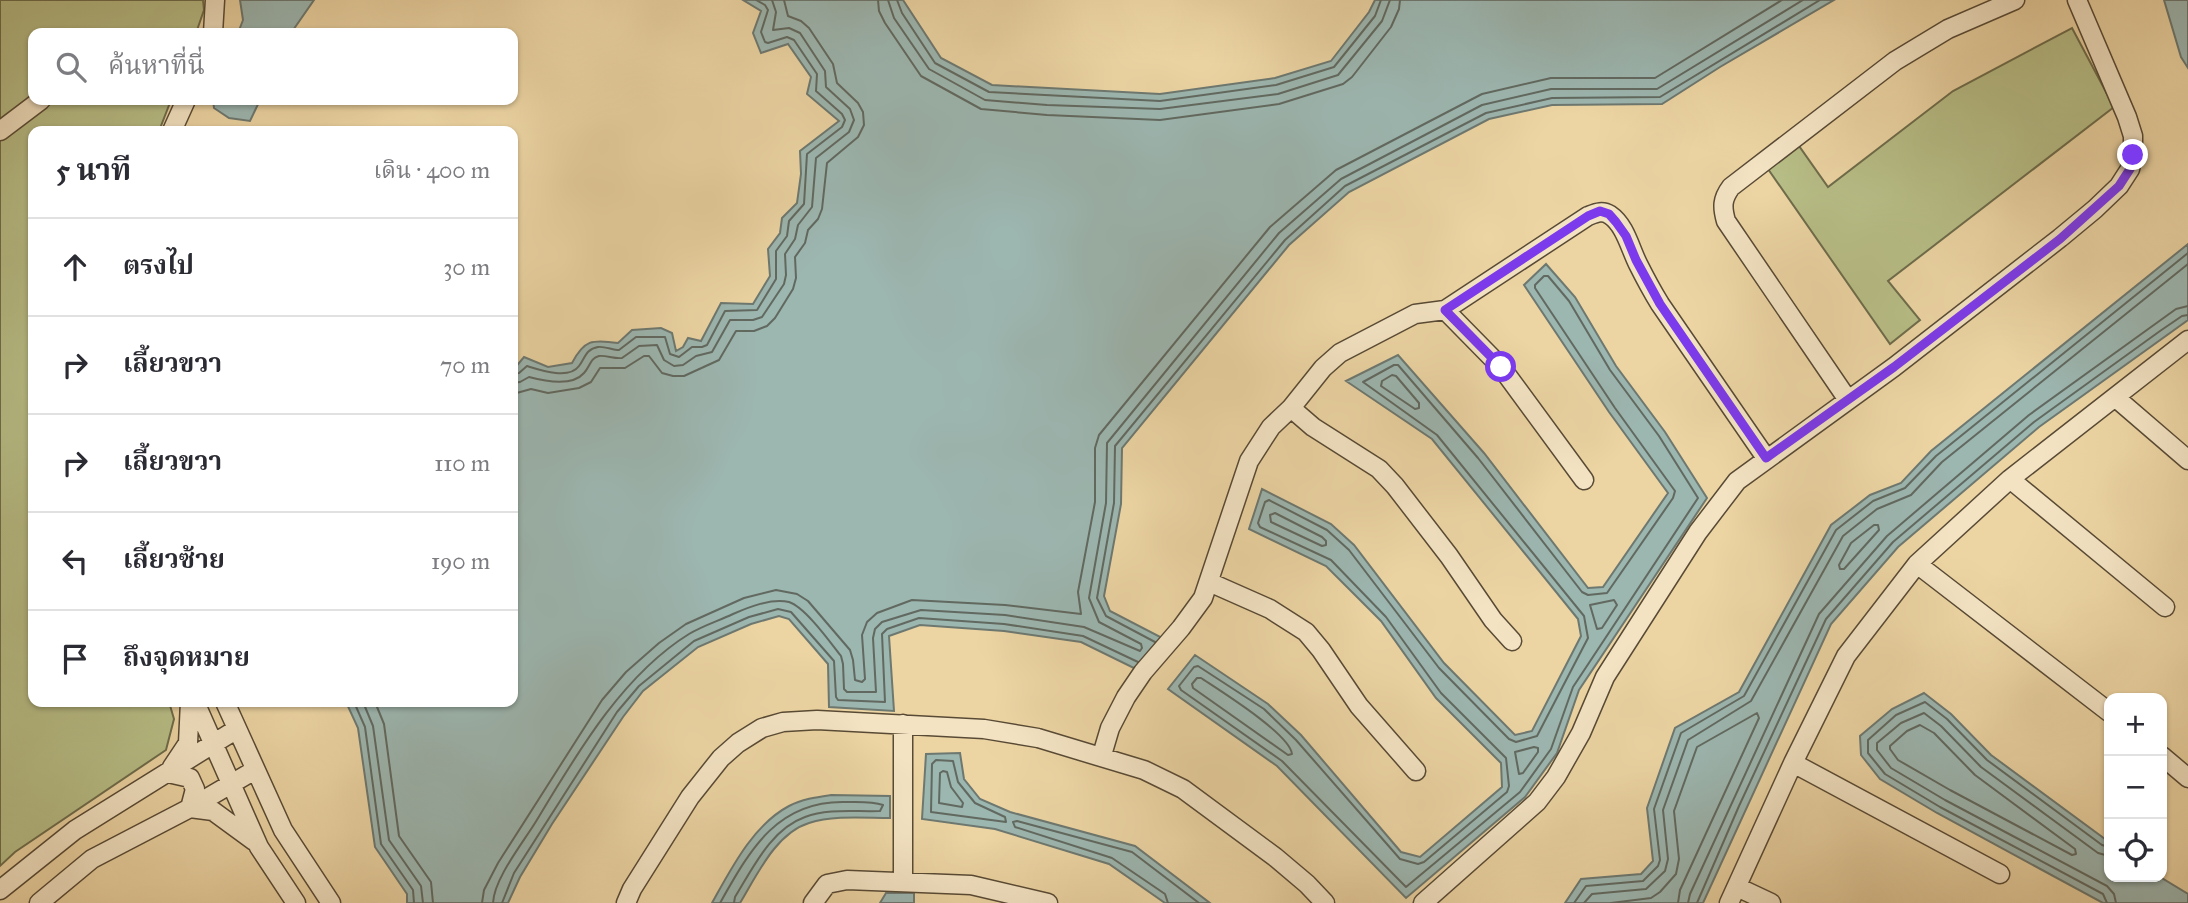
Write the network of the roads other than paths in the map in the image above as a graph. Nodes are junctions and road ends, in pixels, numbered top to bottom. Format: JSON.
{"nodes":[{"id":1,"x":215,"y":0,"type":"edge"},
{"id":2,"x":2015,"y":0,"type":"edge"},
{"id":3,"x":2077,"y":0,"type":"edge"},
{"id":4,"x":213,"y":28,"type":"edge"},
{"id":5,"x":34,"y":105,"type":"edge"},
{"id":6,"x":184,"y":105,"type":"edge"},
{"id":7,"x":174,"y":126,"type":"edge"},
{"id":8,"x":0,"y":131,"type":"edge"},
{"id":9,"x":1445,"y":310,"type":"junction"},
{"id":10,"x":2188,"y":340,"type":"edge"},
{"id":11,"x":2116,"y":398,"type":"junction"},
{"id":12,"x":1849,"y":400,"type":"junction"},
{"id":13,"x":1291,"y":408,"type":"junction"},
{"id":14,"x":1766,"y":458,"type":"junction"},
{"id":15,"x":2188,"y":460,"type":"edge"},
{"id":16,"x":2010,"y":479,"type":"junction"},
{"id":17,"x":1584,"y":480,"type":"dead end"},
{"id":18,"x":1917,"y":564,"type":"junction"},
{"id":19,"x":1209,"y":582,"type":"junction"},
{"id":20,"x":2165,"y":607,"type":"dead end"},
{"id":21,"x":1512,"y":641,"type":"dead end"},
{"id":22,"x":192,"y":707,"type":"edge"},
{"id":23,"x":194,"y":707,"type":"edge"},
{"id":24,"x":227,"y":707,"type":"edge"},
{"id":25,"x":2104,"y":708,"type":"edge"},
{"id":26,"x":903,"y":724,"type":"junction"},
{"id":27,"x":237,"y":729,"type":"junction"},
{"id":28,"x":213,"y":744,"type":"junction"},
{"id":29,"x":1102,"y":755,"type":"junction"},
{"id":30,"x":2167,"y":760,"type":"edge"},
{"id":31,"x":1793,"y":763,"type":"junction"},
{"id":32,"x":255,"y":770,"type":"junction"},
{"id":33,"x":1416,"y":771,"type":"dead end"},
{"id":34,"x":168,"y":773,"type":"junction"},
{"id":35,"x":2188,"y":778,"type":"edge"},
{"id":36,"x":231,"y":784,"type":"junction"},
{"id":37,"x":190,"y":808,"type":"junction"},
{"id":38,"x":258,"y":844,"type":"junction"},
{"id":39,"x":2000,"y":874,"type":"dead end"},
{"id":40,"x":903,"y":882,"type":"junction"},
{"id":41,"x":0,"y":890,"type":"edge"},
{"id":42,"x":1733,"y":895,"type":"edge"},
{"id":43,"x":39,"y":903,"type":"edge"},
{"id":44,"x":296,"y":903,"type":"edge"},
{"id":45,"x":331,"y":903,"type":"edge"},
{"id":46,"x":626,"y":903,"type":"edge"},
{"id":47,"x":813,"y":903,"type":"edge"},
{"id":48,"x":1048,"y":903,"type":"edge"},
{"id":49,"x":1325,"y":903,"type":"edge"},
{"id":50,"x":1423,"y":903,"type":"edge"},
{"id":51,"x":1771,"y":903,"type":"edge"}],
"edges":[{"from":1,"to":4,"type":"street"},
{"from":2,"to":12,"type":"street"},
{"from":3,"to":12,"type":"street"},
{"from":5,"to":8,"type":"street"},
{"from":6,"to":7,"type":"street"},
{"from":9,"to":13,"type":"street"},
{"from":9,"to":14,"type":"street"},
{"from":9,"to":17,"type":"street"},
{"from":10,"to":11,"type":"street"},
{"from":11,"to":15,"type":"street"},
{"from":11,"to":16,"type":"street"},
{"from":12,"to":14,"type":"street"},
{"from":13,"to":19,"type":"street"},
{"from":13,"to":21,"type":"street"},
{"from":14,"to":50,"type":"street"},
{"from":16,"to":18,"type":"street"},
{"from":16,"to":20,"type":"street"},
{"from":18,"to":25,"type":"street"},
{"from":18,"to":31,"type":"street"},
{"from":19,"to":29,"type":"street"},
{"from":19,"to":33,"type":"street"},
{"from":22,"to":34,"type":"street"},
{"from":23,"to":28,"type":"street"},
{"from":24,"to":27,"type":"street"},
{"from":26,"to":29,"type":"street"},
{"from":26,"to":40,"type":"street"},
{"from":26,"to":46,"type":"street"},
{"from":27,"to":28,"type":"street"},
{"from":27,"to":32,"type":"street"},
{"from":28,"to":34,"type":"street"},
{"from":28,"to":36,"type":"street"},
{"from":29,"to":49,"type":"street"},
{"from":30,"to":35,"type":"street"},
{"from":31,"to":39,"type":"street"},
{"from":31,"to":42,"type":"street"},
{"from":32,"to":36,"type":"street"},
{"from":32,"to":45,"type":"street"},
{"from":34,"to":37,"type":"street"},
{"from":34,"to":41,"type":"street"},
{"from":36,"to":37,"type":"street"},
{"from":36,"to":38,"type":"street"},
{"from":37,"to":38,"type":"street"},
{"from":37,"to":43,"type":"street"},
{"from":38,"to":44,"type":"street"},
{"from":40,"to":47,"type":"street"},
{"from":40,"to":48,"type":"street"},
{"from":42,"to":51,"type":"street"}]}
